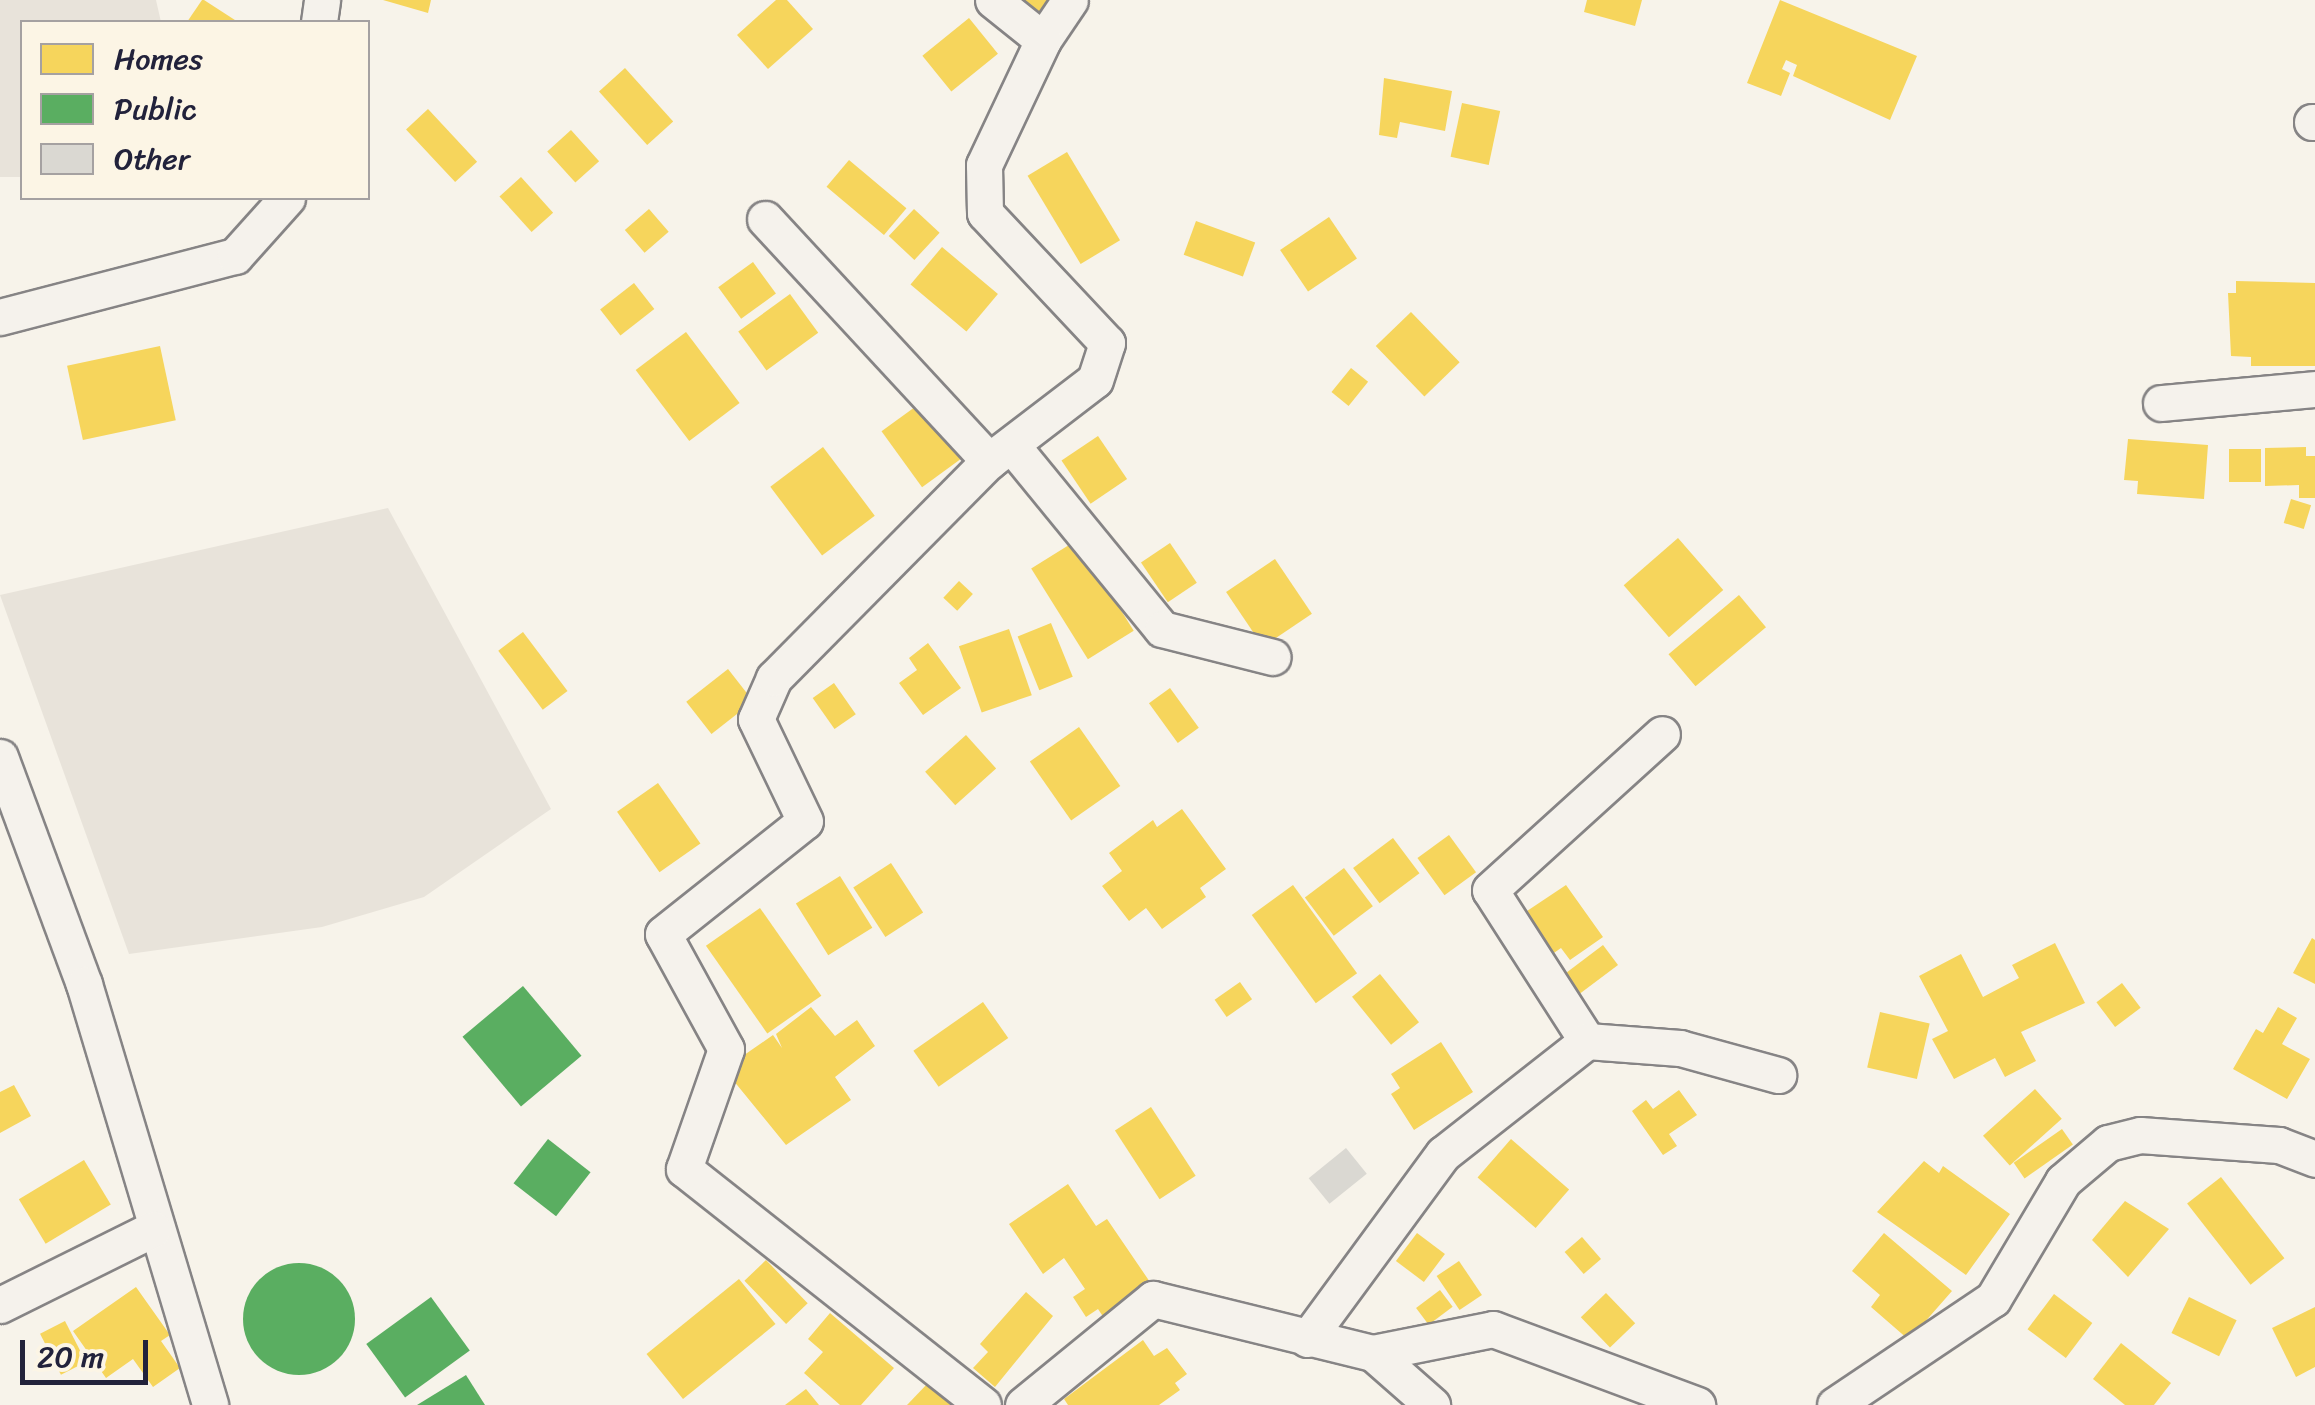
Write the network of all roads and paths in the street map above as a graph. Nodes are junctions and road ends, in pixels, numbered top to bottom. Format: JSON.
{"nodes":[{"id":1,"x":993,"y":0,"type":"edge"},
{"id":2,"x":1070,"y":0,"type":"edge"},
{"id":3,"x":1043,"y":40,"type":"junction"},
{"id":4,"x":285,"y":200,"type":"edge"},
{"id":5,"x":766,"y":220,"type":"dead end"},
{"id":6,"x":0,"y":316,"type":"edge"},
{"id":7,"x":2315,"y":389,"type":"edge"},
{"id":8,"x":2161,"y":403,"type":"dead end"},
{"id":9,"x":1001,"y":454,"type":"junction"},
{"id":10,"x":1273,"y":657,"type":"dead end"},
{"id":11,"x":1662,"y":734,"type":"dead end"},
{"id":12,"x":0,"y":756,"type":"edge"},
{"id":13,"x":1587,"y":1041,"type":"junction"},
{"id":14,"x":1778,"y":1075,"type":"dead end"},
{"id":15,"x":2315,"y":1160,"type":"edge"},
{"id":16,"x":153,"y":1229,"type":"junction"},
{"id":17,"x":0,"y":1305,"type":"edge"},
{"id":18,"x":1306,"y":1339,"type":"junction"},
{"id":19,"x":1373,"y":1353,"type":"junction"},
{"id":20,"x":210,"y":1405,"type":"edge"},
{"id":21,"x":982,"y":1405,"type":"edge"},
{"id":22,"x":1023,"y":1405,"type":"edge"},
{"id":23,"x":1432,"y":1405,"type":"edge"},
{"id":24,"x":1697,"y":1405,"type":"edge"},
{"id":25,"x":1835,"y":1405,"type":"edge"}],
"edges":[{"from":1,"to":3,"type":"street"},
{"from":2,"to":3,"type":"street"},
{"from":3,"to":9,"type":"street"},
{"from":4,"to":6,"type":"street"},
{"from":5,"to":9,"type":"street"},
{"from":7,"to":8,"type":"street"},
{"from":9,"to":10,"type":"street"},
{"from":9,"to":21,"type":"street"},
{"from":11,"to":13,"type":"street"},
{"from":12,"to":16,"type":"street"},
{"from":13,"to":14,"type":"street"},
{"from":13,"to":18,"type":"street"},
{"from":15,"to":25,"type":"street"},
{"from":16,"to":17,"type":"street"},
{"from":16,"to":20,"type":"street"},
{"from":18,"to":19,"type":"street"},
{"from":18,"to":22,"type":"street"},
{"from":19,"to":23,"type":"street"},
{"from":19,"to":24,"type":"street"}]}
